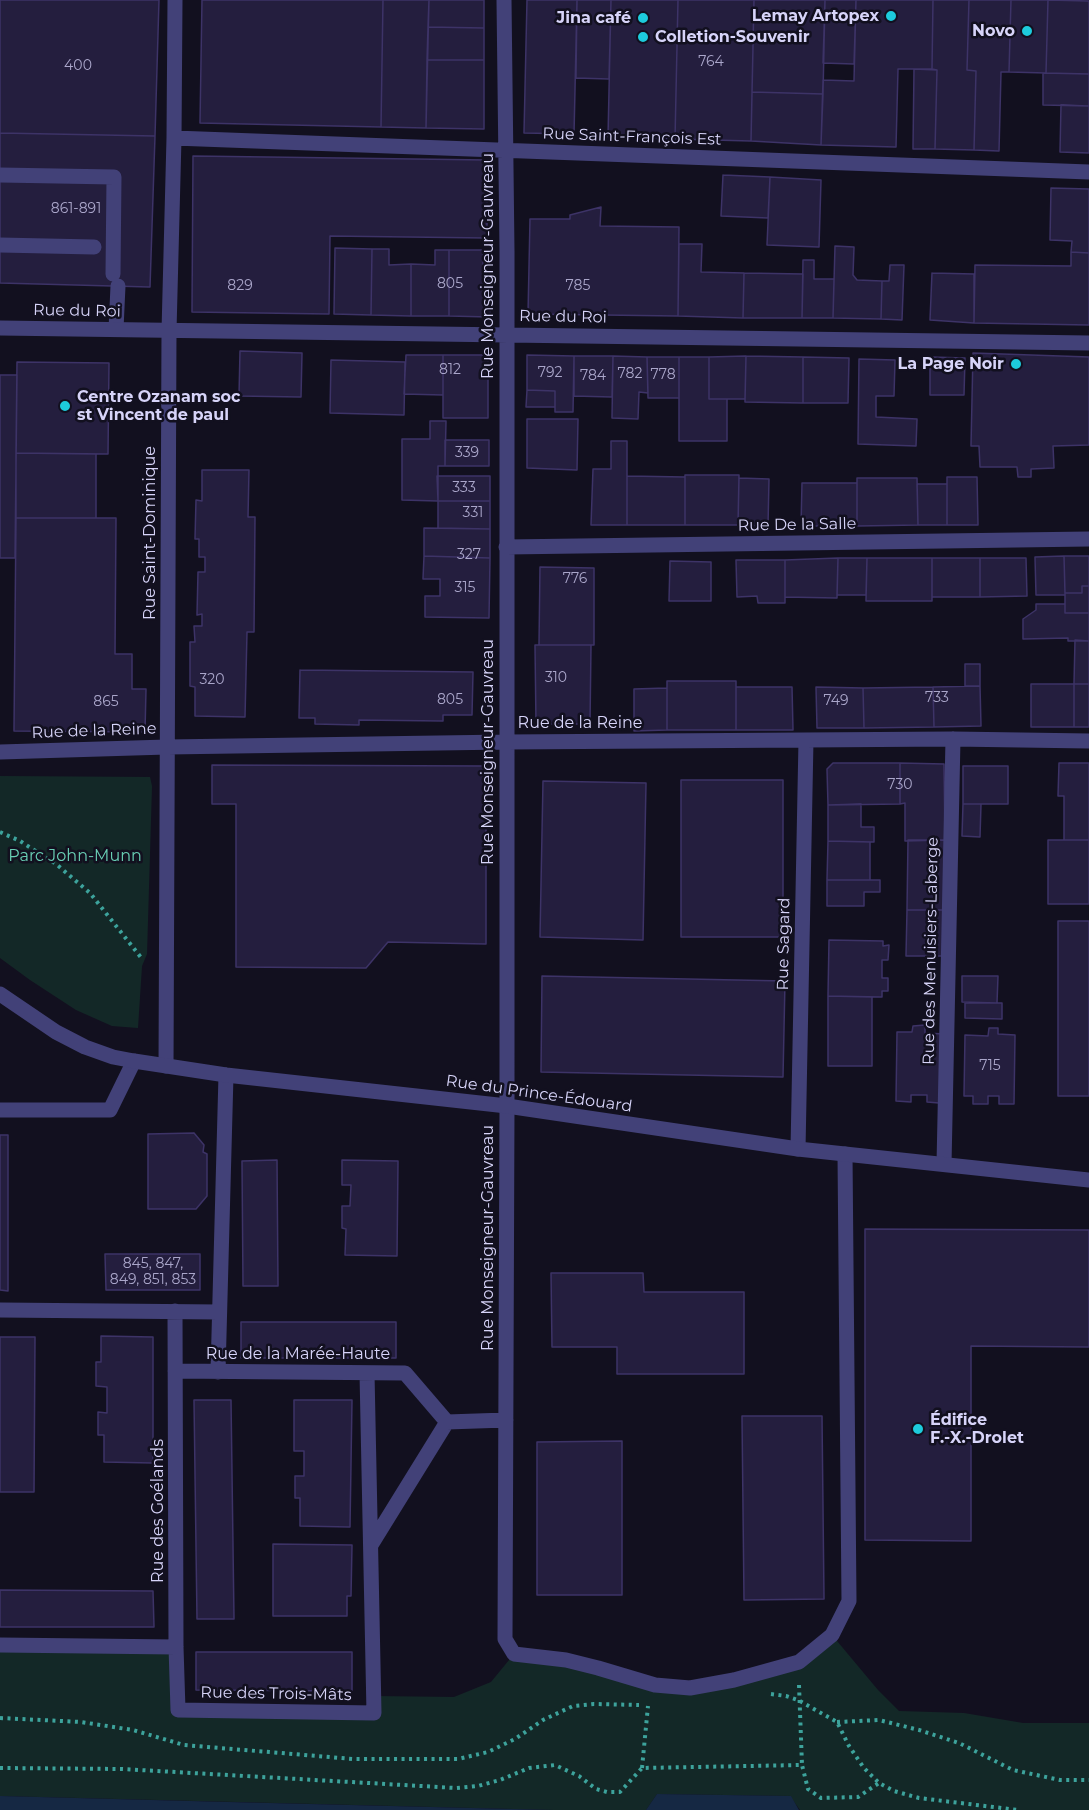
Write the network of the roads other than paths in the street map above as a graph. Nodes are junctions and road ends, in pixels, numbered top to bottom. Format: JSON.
{"nodes":[{"id":1,"x":175,"y":0,"type":"edge"},
{"id":2,"x":504,"y":0,"type":"edge"},
{"id":3,"x":174,"y":138,"type":"junction"},
{"id":4,"x":506,"y":150,"type":"junction"},
{"id":5,"x":1089,"y":172,"type":"edge"},
{"id":6,"x":0,"y":175,"type":"edge"},
{"id":7,"x":0,"y":245,"type":"edge"},
{"id":8,"x":94,"y":247,"type":"dead end"},
{"id":9,"x":0,"y":328,"type":"edge"},
{"id":10,"x":116,"y":329,"type":"junction"},
{"id":11,"x":169,"y":331,"type":"junction"},
{"id":12,"x":506,"y":335,"type":"junction"},
{"id":13,"x":1089,"y":343,"type":"edge"},
{"id":14,"x":1089,"y":539,"type":"edge"},
{"id":15,"x":506,"y":547,"type":"junction"},
{"id":16,"x":953,"y":739,"type":"junction"},
{"id":17,"x":806,"y":740,"type":"junction"},
{"id":18,"x":1089,"y":741,"type":"edge"},
{"id":19,"x":506,"y":742,"type":"junction"},
{"id":20,"x":166,"y":747,"type":"junction"},
{"id":21,"x":0,"y":752,"type":"edge"},
{"id":22,"x":0,"y":994,"type":"edge"},
{"id":23,"x":134,"y":1061,"type":"junction"},
{"id":24,"x":165,"y":1066,"type":"junction"},
{"id":25,"x":226,"y":1075,"type":"junction"},
{"id":26,"x":507,"y":1106,"type":"junction"},
{"id":27,"x":0,"y":1110,"type":"edge"},
{"id":28,"x":798,"y":1149,"type":"junction"},
{"id":29,"x":845,"y":1154,"type":"junction"},
{"id":30,"x":944,"y":1164,"type":"junction"},
{"id":31,"x":1089,"y":1179,"type":"edge"},
{"id":32,"x":0,"y":1310,"type":"edge"},
{"id":33,"x":175,"y":1311,"type":"junction"},
{"id":34,"x":219,"y":1312,"type":"junction"},
{"id":35,"x":175,"y":1371,"type":"junction"},
{"id":36,"x":218,"y":1372,"type":"junction"},
{"id":37,"x":367,"y":1373,"type":"junction"},
{"id":38,"x":506,"y":1420,"type":"junction"},
{"id":39,"x":447,"y":1422,"type":"junction"},
{"id":40,"x":371,"y":1545,"type":"junction"},
{"id":41,"x":0,"y":1645,"type":"edge"},
{"id":42,"x":176,"y":1647,"type":"junction"},
{"id":43,"x":178,"y":1710,"type":"joint"}],
"edges":[{"from":1,"to":3,"type":"street","name":"Rue Saint-Dominique"},
{"from":2,"to":4,"type":"street","name":"Rue Monseigneur-Gauvreau"},
{"from":3,"to":4,"type":"street","name":"Rue Saint-François Est"},
{"from":3,"to":11,"type":"street","name":"Rue Saint-Dominique"},
{"from":4,"to":5,"type":"street","name":"Rue Saint-François Est"},
{"from":4,"to":12,"type":"street","name":"Rue Monseigneur-Gauvreau"},
{"from":6,"to":10,"type":"street"},
{"from":7,"to":8,"type":"street"},
{"from":9,"to":10,"type":"street","name":"Rue du Roi"},
{"from":10,"to":11,"type":"street","name":"Rue du Roi"},
{"from":11,"to":12,"type":"street","name":"Rue du Roi"},
{"from":11,"to":20,"type":"street","name":"Rue Saint-Dominique"},
{"from":12,"to":13,"type":"street","name":"Rue du Roi"},
{"from":12,"to":15,"type":"street","name":"Rue Monseigneur-Gauvreau"},
{"from":14,"to":15,"type":"street","name":"Rue De la Salle"},
{"from":15,"to":19,"type":"street","name":"Rue Monseigneur-Gauvreau"},
{"from":16,"to":17,"type":"street","name":"Rue de la Reine"},
{"from":16,"to":18,"type":"street","name":"Rue de la Reine"},
{"from":16,"to":30,"type":"street","name":"Rue des Menuisiers-Laberge"},
{"from":17,"to":19,"type":"street","name":"Rue de la Reine"},
{"from":17,"to":28,"type":"street","name":"Rue Sagard"},
{"from":19,"to":20,"type":"street","name":"Rue de la Reine"},
{"from":19,"to":26,"type":"street","name":"Rue Monseigneur-Gauvreau"},
{"from":20,"to":21,"type":"street","name":"Rue de la Reine"},
{"from":20,"to":24,"type":"street","name":"Rue Saint-Dominique"},
{"from":22,"to":23,"type":"street","name":"Rue du Prince-Édouard"},
{"from":23,"to":24,"type":"street","name":"Rue du Prince-Édouard"},
{"from":23,"to":27,"type":"street"},
{"from":24,"to":25,"type":"street","name":"Rue du Prince-Édouard"},
{"from":25,"to":26,"type":"street","name":"Rue du Prince-Édouard"},
{"from":25,"to":34,"type":"street"},
{"from":26,"to":28,"type":"street","name":"Rue du Prince-Édouard"},
{"from":26,"to":38,"type":"street","name":"Rue Monseigneur-Gauvreau"},
{"from":28,"to":29,"type":"street","name":"Rue du Prince-Édouard"},
{"from":29,"to":30,"type":"street","name":"Rue du Prince-Édouard"},
{"from":29,"to":38,"type":"street","name":"Rue Monseigneur-Gauvreau"},
{"from":30,"to":31,"type":"street","name":"Rue du Prince-Édouard"},
{"from":32,"to":33,"type":"street"},
{"from":33,"to":34,"type":"street"},
{"from":33,"to":35,"type":"street","name":"Rue des Goélands"},
{"from":34,"to":36,"type":"street"},
{"from":35,"to":36,"type":"street","name":"Rue de la Marée-Haute"},
{"from":35,"to":42,"type":"street","name":"Rue des Goélands"},
{"from":36,"to":37,"type":"street","name":"Rue de la Marée-Haute"},
{"from":37,"to":39,"type":"street","name":"Rue de la Marée-Haute"},
{"from":37,"to":40,"type":"street"},
{"from":38,"to":39,"type":"street"},
{"from":39,"to":40,"type":"street"},
{"from":40,"to":43,"type":"street","name":"Rue des Trois-Mâts"},
{"from":41,"to":42,"type":"street"},
{"from":42,"to":43,"type":"street","name":"Rue des Goélands"}]}
